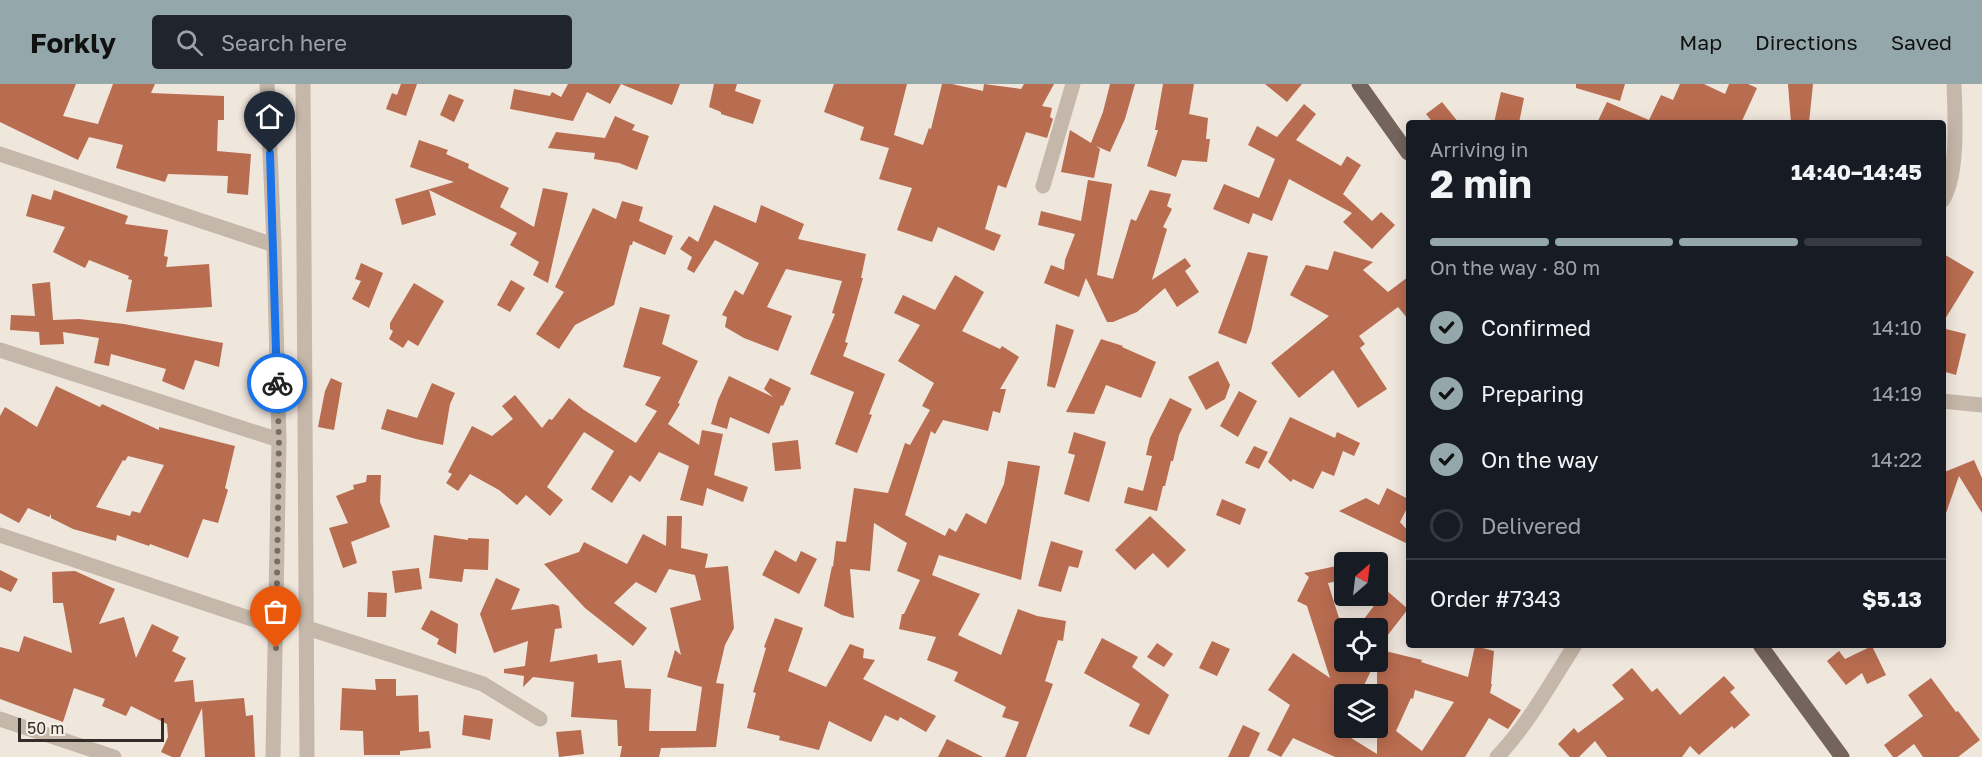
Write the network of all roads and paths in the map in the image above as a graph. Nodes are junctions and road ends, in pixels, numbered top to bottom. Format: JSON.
{"nodes":[{"id":1,"x":267,"y":84,"type":"edge"},
{"id":2,"x":303,"y":84,"type":"edge"},
{"id":3,"x":1073,"y":84,"type":"edge"},
{"id":4,"x":1359,"y":84,"type":"edge"},
{"id":5,"x":1954,"y":84,"type":"edge"},
{"id":6,"x":1406,"y":150,"type":"edge"},
{"id":7,"x":0,"y":154,"type":"edge"},
{"id":8,"x":1043,"y":186,"type":"dead end"},
{"id":9,"x":1946,"y":191,"type":"edge"},
{"id":10,"x":274,"y":245,"type":"junction"},
{"id":11,"x":0,"y":350,"type":"edge"},
{"id":12,"x":1946,"y":400,"type":"edge"},
{"id":13,"x":1982,"y":405,"type":"edge"},
{"id":14,"x":279,"y":440,"type":"junction"},
{"id":15,"x":0,"y":534,"type":"edge"},
{"id":16,"x":276,"y":627,"type":"junction"},
{"id":17,"x":307,"y":628,"type":"junction"},
{"id":18,"x":1573,"y":648,"type":"edge"},
{"id":19,"x":1762,"y":648,"type":"edge"},
{"id":20,"x":0,"y":719,"type":"edge"},
{"id":21,"x":540,"y":719,"type":"dead end"},
{"id":22,"x":114,"y":757,"type":"edge"},
{"id":23,"x":273,"y":757,"type":"edge"},
{"id":24,"x":307,"y":757,"type":"edge"},
{"id":25,"x":1497,"y":757,"type":"edge"},
{"id":26,"x":1842,"y":757,"type":"edge"}],
"edges":[{"from":1,"to":10,"type":"street"},
{"from":2,"to":17,"type":"street"},
{"from":3,"to":8,"type":"street"},
{"from":4,"to":6,"type":"main road"},
{"from":5,"to":9,"type":"street"},
{"from":7,"to":10,"type":"street"},
{"from":10,"to":14,"type":"street"},
{"from":11,"to":14,"type":"street"},
{"from":12,"to":13,"type":"street"},
{"from":14,"to":16,"type":"street"},
{"from":15,"to":16,"type":"street"},
{"from":16,"to":23,"type":"street"},
{"from":17,"to":21,"type":"street"},
{"from":17,"to":24,"type":"street"},
{"from":18,"to":25,"type":"street"},
{"from":19,"to":26,"type":"main road"},
{"from":20,"to":22,"type":"street"}]}
